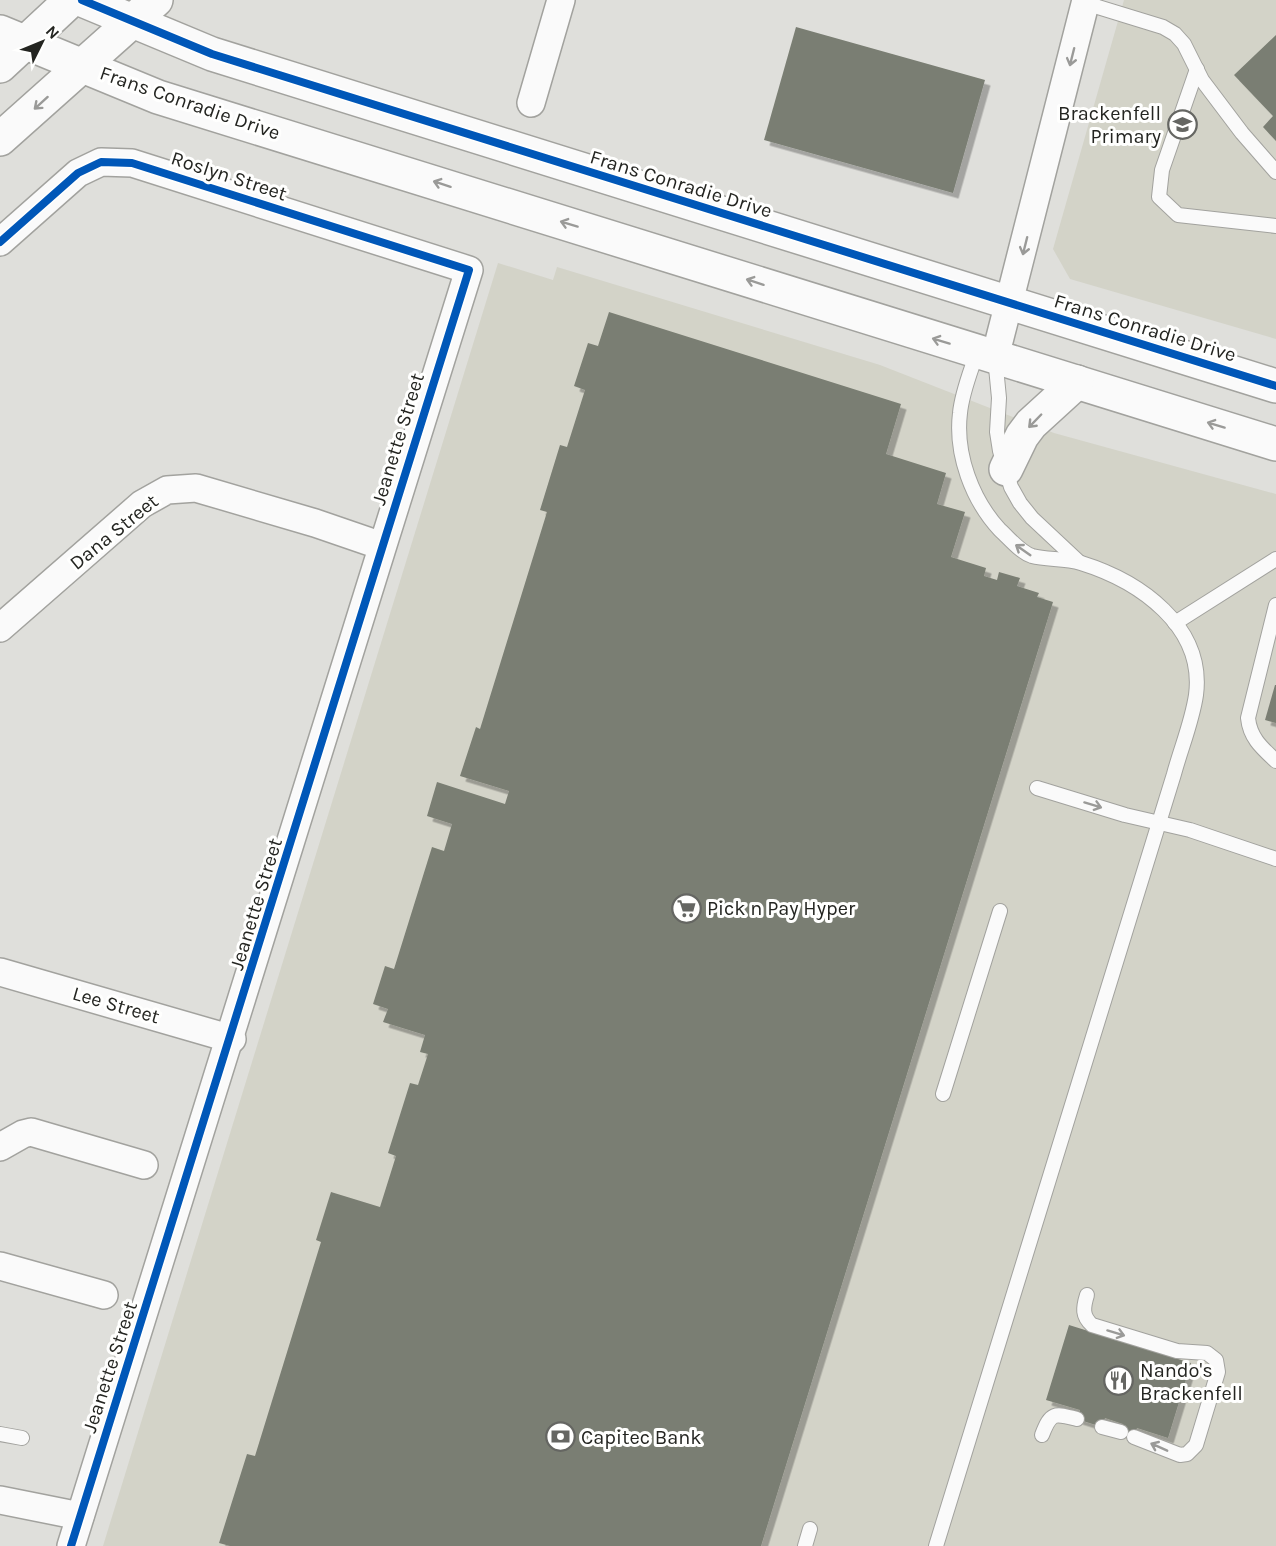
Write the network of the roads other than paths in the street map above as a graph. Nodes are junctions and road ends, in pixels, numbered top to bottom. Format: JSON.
{"nodes":[{"id":1,"x":71,"y":0,"type":"edge"},
{"id":2,"x":82,"y":0,"type":"edge"},
{"id":3,"x":561,"y":0,"type":"edge"},
{"id":4,"x":1086,"y":1,"type":"edge"},
{"id":5,"x":144,"y":11,"type":"edge"},
{"id":6,"x":13,"y":37,"type":"edge"},
{"id":7,"x":0,"y":66,"type":"edge"},
{"id":8,"x":82,"y":66,"type":"junction"},
{"id":9,"x":1197,"y":69,"type":"junction"},
{"id":10,"x":531,"y":103,"type":"dead end"},
{"id":11,"x":0,"y":139,"type":"edge"},
{"id":12,"x":1276,"y":172,"type":"edge"},
{"id":13,"x":1276,"y":226,"type":"edge"},
{"id":14,"x":0,"y":242,"type":"edge"},
{"id":15,"x":469,"y":270,"type":"joint"},
{"id":16,"x":1009,"y":304,"type":"junction"},
{"id":17,"x":986,"y":354,"type":"junction"},
{"id":18,"x":1077,"y":382,"type":"junction"},
{"id":19,"x":1276,"y":386,"type":"edge"},
{"id":20,"x":1276,"y":444,"type":"edge"},
{"id":21,"x":1006,"y":469,"type":"junction"},
{"id":22,"x":382,"y":546,"type":"junction"},
{"id":23,"x":1276,"y":559,"type":"edge"},
{"id":24,"x":1079,"y":562,"type":"junction"},
{"id":25,"x":1276,"y":605,"type":"edge"},
{"id":26,"x":1175,"y":623,"type":"junction"},
{"id":27,"x":0,"y":628,"type":"edge"},
{"id":28,"x":1276,"y":761,"type":"edge"},
{"id":29,"x":1037,"y":788,"type":"dead end"},
{"id":30,"x":1159,"y":823,"type":"junction"},
{"id":31,"x":1276,"y":859,"type":"edge"},
{"id":32,"x":1000,"y":911,"type":"dead end"},
{"id":33,"x":0,"y":972,"type":"edge"},
{"id":34,"x":232,"y":1039,"type":"junction"},
{"id":35,"x":943,"y":1094,"type":"dead end"},
{"id":36,"x":0,"y":1147,"type":"edge"},
{"id":37,"x":144,"y":1165,"type":"dead end"},
{"id":38,"x":0,"y":1266,"type":"edge"},
{"id":39,"x":104,"y":1295,"type":"dead end"},
{"id":40,"x":1087,"y":1295,"type":"dead end"},
{"id":41,"x":1077,"y":1419,"type":"dead end"},
{"id":42,"x":1102,"y":1427,"type":"dead end"},
{"id":43,"x":1121,"y":1432,"type":"dead end"},
{"id":44,"x":0,"y":1434,"type":"edge"},
{"id":45,"x":1042,"y":1435,"type":"dead end"},
{"id":46,"x":1134,"y":1437,"type":"dead end"},
{"id":47,"x":22,"y":1438,"type":"dead end"},
{"id":48,"x":0,"y":1500,"type":"edge"},
{"id":49,"x":80,"y":1516,"type":"junction"},
{"id":50,"x":810,"y":1529,"type":"dead end"},
{"id":51,"x":70,"y":1546,"type":"edge"},
{"id":52,"x":805,"y":1546,"type":"edge"},
{"id":53,"x":936,"y":1546,"type":"edge"}],
"edges":[{"from":1,"to":6,"type":"street"},
{"from":2,"to":5,"type":"street","name":"Frans Conradie Drive"},
{"from":3,"to":10,"type":"street"},
{"from":4,"to":9,"type":"lane"},
{"from":4,"to":16,"type":"street","one_way":true},
{"from":5,"to":8,"type":"street"},
{"from":5,"to":16,"type":"street","name":"Frans Conradie Drive"},
{"from":6,"to":7,"type":"street"},
{"from":6,"to":8,"type":"street","name":"Frans Conradie Drive"},
{"from":8,"to":11,"type":"street","one_way":true},
{"from":17,"to":8,"type":"street","name":"Frans Conradie Drive","one_way":true},
{"from":9,"to":12,"type":"lane"},
{"from":9,"to":13,"type":"lane"},
{"from":14,"to":15,"type":"street","name":"Roslyn Street"},
{"from":15,"to":22,"type":"street","name":"Jeanette Street"},
{"from":16,"to":17,"type":"street"},
{"from":16,"to":19,"type":"street","name":"Frans Conradie Drive"},
{"from":17,"to":18,"type":"street","name":"Frans Conradie Drive"},
{"from":17,"to":21,"type":"lane"},
{"from":24,"to":17,"type":"lane","one_way":true},
{"from":20,"to":18,"type":"street","name":"Frans Conradie Drive","one_way":true},
{"from":18,"to":21,"type":"street","one_way":true},
{"from":21,"to":24,"type":"lane"},
{"from":22,"to":27,"type":"street","name":"Dana Street"},
{"from":22,"to":34,"type":"street","name":"Jeanette Street"},
{"from":23,"to":26,"type":"lane"},
{"from":24,"to":26,"type":"lane"},
{"from":25,"to":28,"type":"lane"},
{"from":26,"to":30,"type":"lane"},
{"from":29,"to":30,"type":"lane","one_way":true},
{"from":30,"to":31,"type":"lane"},
{"from":30,"to":53,"type":"lane"},
{"from":32,"to":35,"type":"lane"},
{"from":33,"to":34,"type":"street","name":"Lee Street"},
{"from":34,"to":49,"type":"street","name":"Jeanette Street"},
{"from":36,"to":37,"type":"street"},
{"from":38,"to":39,"type":"street"},
{"from":40,"to":46,"type":"lane","one_way":true},
{"from":41,"to":45,"type":"lane"},
{"from":42,"to":43,"type":"lane"},
{"from":44,"to":47,"type":"lane"},
{"from":48,"to":49,"type":"street"},
{"from":49,"to":51,"type":"street","name":"Jeanette Street"},
{"from":50,"to":52,"type":"lane"}]}
